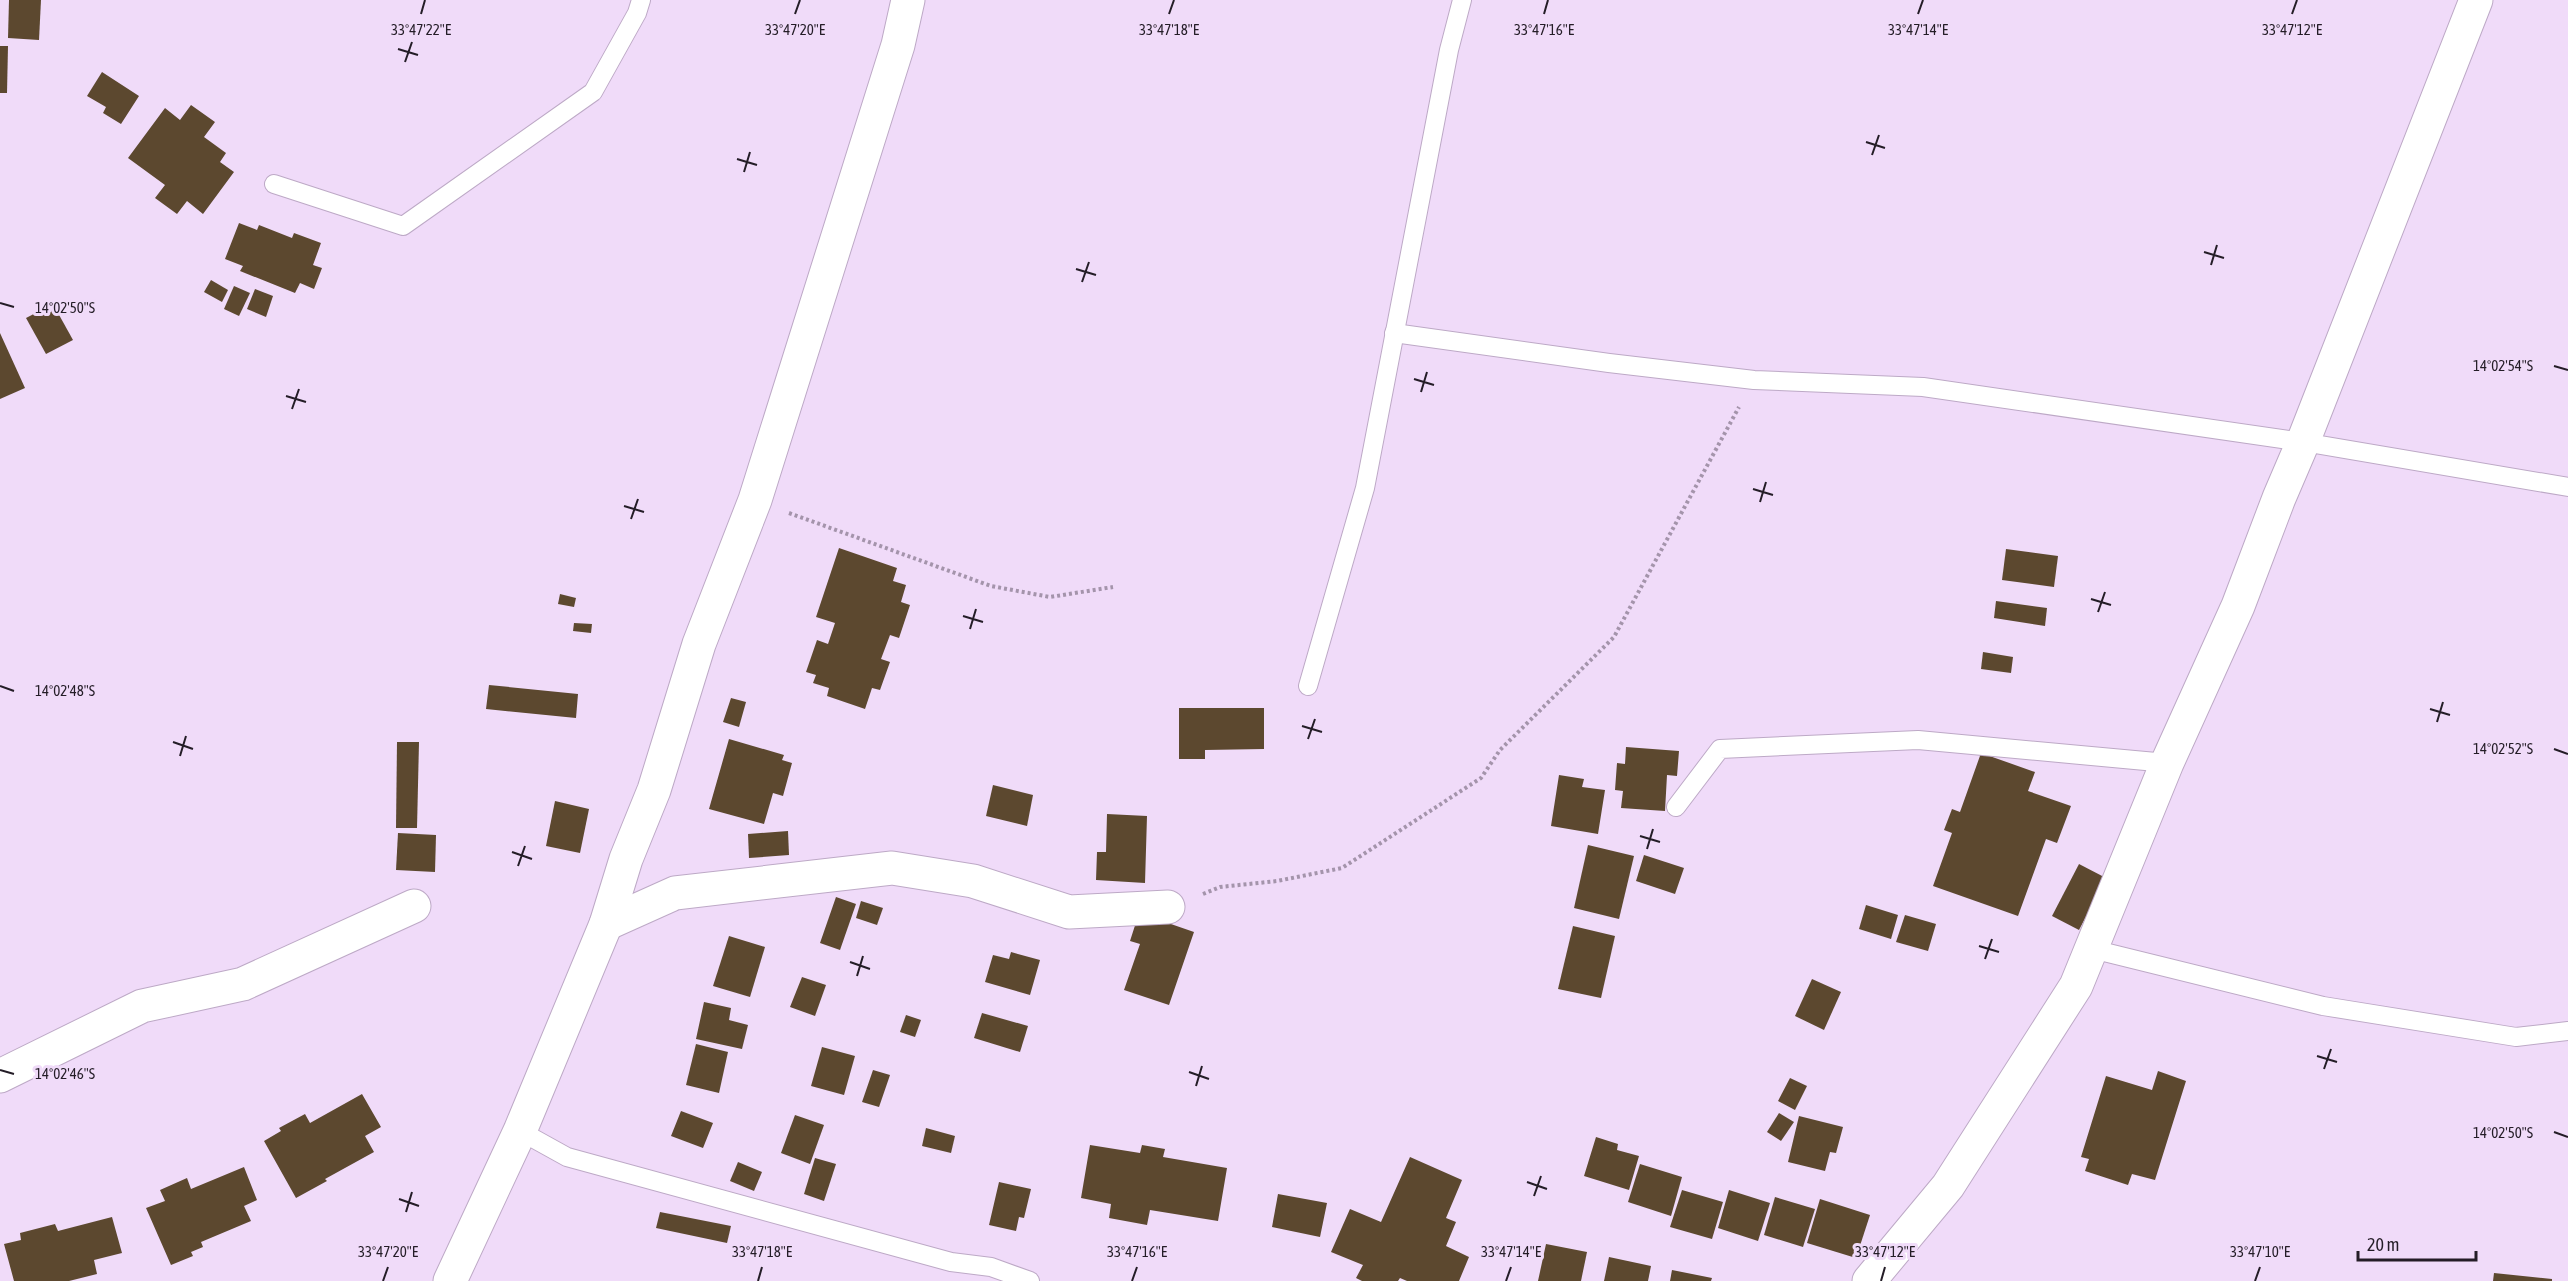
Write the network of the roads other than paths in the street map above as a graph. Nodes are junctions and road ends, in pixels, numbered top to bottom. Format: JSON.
{"nodes":[{"id":1,"x":640,"y":0,"type":"edge"},
{"id":2,"x":908,"y":0,"type":"edge"},
{"id":3,"x":1462,"y":0,"type":"edge"},
{"id":4,"x":2476,"y":0,"type":"edge"},
{"id":5,"x":274,"y":183,"type":"dead end"},
{"id":6,"x":1394,"y":333,"type":"junction"},
{"id":7,"x":2303,"y":442,"type":"junction"},
{"id":8,"x":2568,"y":487,"type":"edge"},
{"id":9,"x":1308,"y":687,"type":"dead end"},
{"id":10,"x":2167,"y":763,"type":"junction"},
{"id":11,"x":1676,"y":807,"type":"dead end"},
{"id":12,"x":414,"y":906,"type":"dead end"},
{"id":13,"x":1168,"y":907,"type":"road end"},
{"id":14,"x":606,"y":924,"type":"junction"},
{"id":15,"x":2092,"y":949,"type":"junction"},
{"id":16,"x":2568,"y":1031,"type":"edge"},
{"id":17,"x":0,"y":1076,"type":"edge"},
{"id":18,"x":519,"y":1131,"type":"junction"},
{"id":19,"x":450,"y":1281,"type":"edge"},
{"id":20,"x":1030,"y":1281,"type":"edge"},
{"id":21,"x":1869,"y":1281,"type":"edge"}],
"edges":[{"from":1,"to":5,"type":"lane"},
{"from":2,"to":14,"type":"street"},
{"from":3,"to":6,"type":"lane"},
{"from":4,"to":7,"type":"street"},
{"from":6,"to":7,"type":"lane"},
{"from":6,"to":9,"type":"lane"},
{"from":7,"to":8,"type":"lane"},
{"from":7,"to":10,"type":"street"},
{"from":10,"to":11,"type":"lane"},
{"from":10,"to":15,"type":"street"},
{"from":12,"to":17,"type":"street"},
{"from":13,"to":14,"type":"street"},
{"from":14,"to":18,"type":"street"},
{"from":15,"to":16,"type":"lane"},
{"from":15,"to":21,"type":"street"},
{"from":18,"to":19,"type":"street"},
{"from":18,"to":20,"type":"lane"}]}
